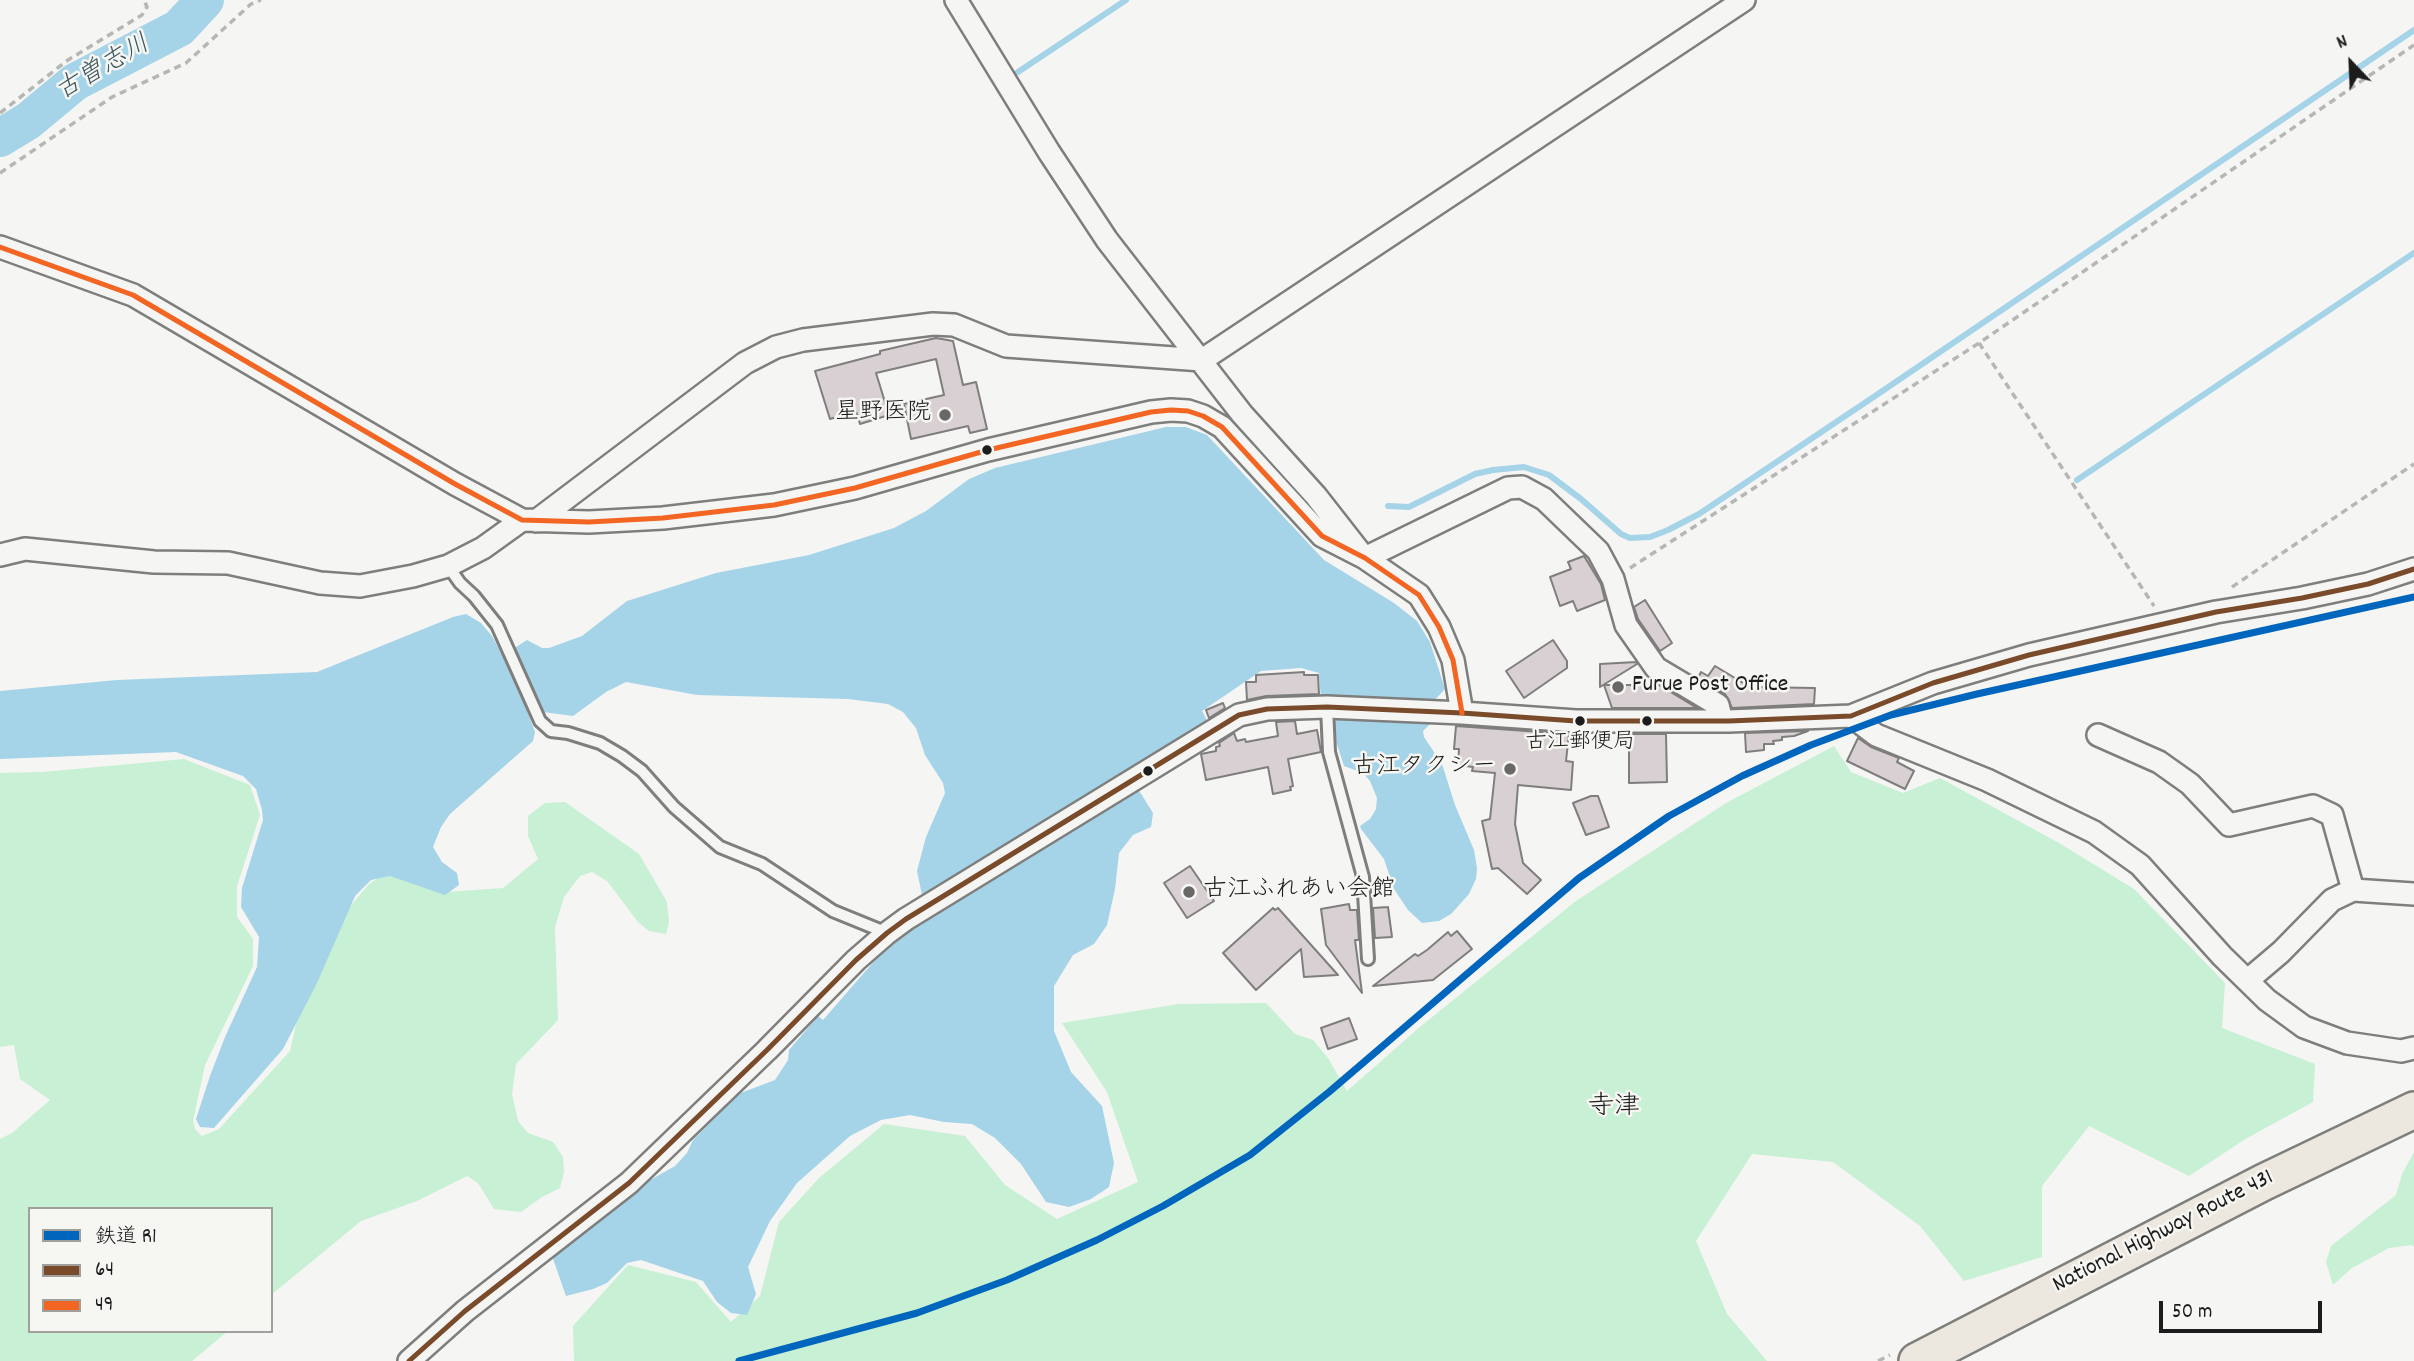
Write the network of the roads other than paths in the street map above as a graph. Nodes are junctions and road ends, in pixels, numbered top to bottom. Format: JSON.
{"nodes":[{"id":1,"x":956,"y":0,"type":"edge"},
{"id":2,"x":1744,"y":0,"type":"edge"},
{"id":3,"x":0,"y":247,"type":"edge"},
{"id":4,"x":1202,"y":360,"type":"junction"},
{"id":5,"x":529,"y":520,"type":"junction"},
{"id":6,"x":0,"y":555,"type":"edge"},
{"id":7,"x":1365,"y":558,"type":"junction"},
{"id":8,"x":449,"y":566,"type":"junction"},
{"id":9,"x":2414,"y":569,"type":"edge"},
{"id":10,"x":1327,"y":707,"type":"junction"},
{"id":11,"x":1462,"y":713,"type":"junction"},
{"id":12,"x":1851,"y":716,"type":"junction"},
{"id":13,"x":1722,"y":720,"type":"junction"},
{"id":14,"x":2098,"y":735,"type":"dead end"},
{"id":15,"x":2353,"y":890,"type":"junction"},
{"id":16,"x":2414,"y":894,"type":"edge"},
{"id":17,"x":887,"y":933,"type":"junction"},
{"id":18,"x":1368,"y":958,"type":"dead end"},
{"id":19,"x":2248,"y":979,"type":"junction"},
{"id":20,"x":2414,"y":1048,"type":"edge"},
{"id":21,"x":2414,"y":1110,"type":"edge"},
{"id":22,"x":1932,"y":1358,"type":"edge"},
{"id":23,"x":409,"y":1361,"type":"edge"}],
"edges":[{"from":1,"to":4,"type":"street"},
{"from":2,"to":4,"type":"street"},
{"from":3,"to":5,"type":"street"},
{"from":4,"to":5,"type":"street"},
{"from":4,"to":7,"type":"street"},
{"from":5,"to":7,"type":"street"},
{"from":5,"to":8,"type":"street"},
{"from":6,"to":8,"type":"street"},
{"from":7,"to":11,"type":"street"},
{"from":7,"to":13,"type":"street"},
{"from":8,"to":17,"type":"lane"},
{"from":9,"to":12,"type":"street"},
{"from":10,"to":11,"type":"street"},
{"from":10,"to":17,"type":"street"},
{"from":10,"to":18,"type":"lane"},
{"from":11,"to":13,"type":"street"},
{"from":12,"to":13,"type":"street"},
{"from":12,"to":19,"type":"street"},
{"from":14,"to":15,"type":"street"},
{"from":15,"to":16,"type":"street"},
{"from":15,"to":19,"type":"street"},
{"from":17,"to":23,"type":"street"},
{"from":19,"to":20,"type":"street"},
{"from":21,"to":22,"type":"highway","name":"National Highway Route 431"}]}
